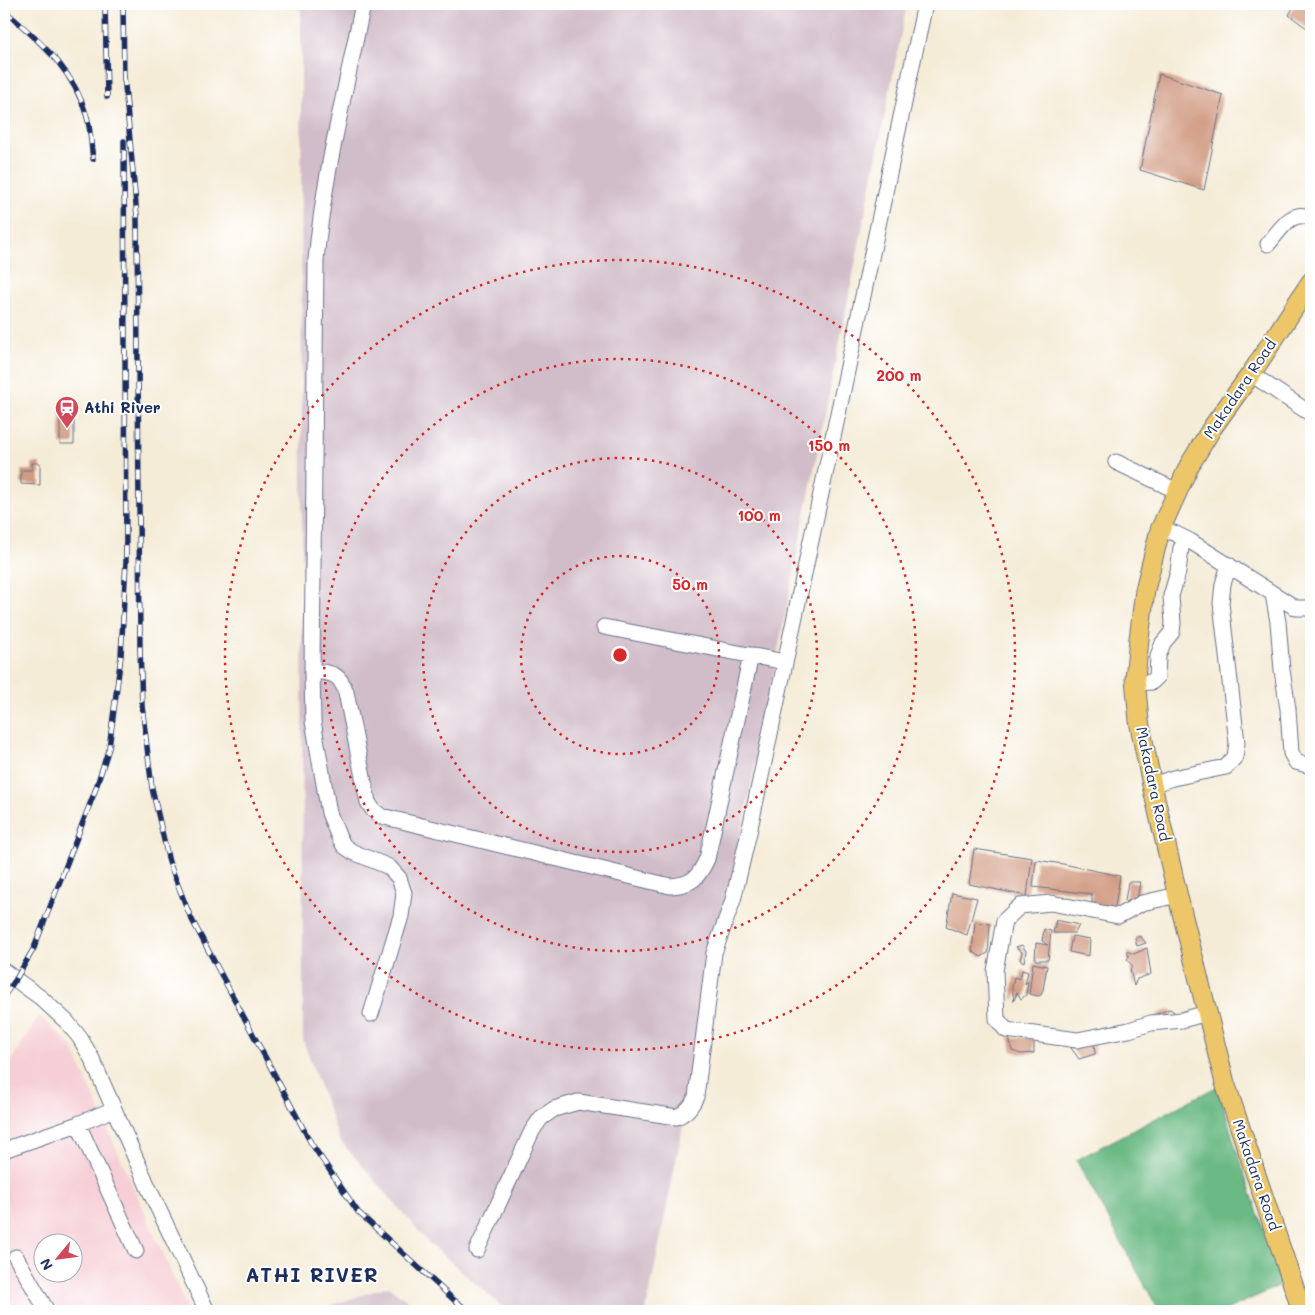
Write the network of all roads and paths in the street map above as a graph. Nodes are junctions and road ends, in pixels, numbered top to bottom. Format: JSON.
{"nodes":[{"id":1,"x":363,"y":4,"type":"edge"},
{"id":2,"x":924,"y":4,"type":"edge"},
{"id":3,"x":1311,"y":218,"type":"edge"},
{"id":4,"x":1268,"y":244,"type":"dead end"},
{"id":5,"x":1311,"y":282,"type":"edge"},
{"id":6,"x":1251,"y":374,"type":"junction"},
{"id":7,"x":1311,"y":414,"type":"edge"},
{"id":8,"x":1116,"y":462,"type":"dead end"},
{"id":9,"x":1177,"y":491,"type":"junction"},
{"id":10,"x":1160,"y":530,"type":"junction"},
{"id":11,"x":1181,"y":548,"type":"dead end"},
{"id":12,"x":1228,"y":565,"type":"junction"},
{"id":13,"x":1273,"y":594,"type":"junction"},
{"id":14,"x":1311,"y":608,"type":"edge"},
{"id":15,"x":604,"y":627,"type":"dead end"},
{"id":16,"x":751,"y":655,"type":"junction"},
{"id":17,"x":786,"y":662,"type":"junction"},
{"id":18,"x":312,"y":671,"type":"junction"},
{"id":19,"x":1136,"y":683,"type":"junction"},
{"id":20,"x":1311,"y":766,"type":"edge"},
{"id":21,"x":1152,"y":785,"type":"junction"},
{"id":22,"x":1178,"y":895,"type":"junction"},
{"id":23,"x":4,"y":971,"type":"edge"},
{"id":24,"x":1207,"y":1013,"type":"junction"},
{"id":25,"x":371,"y":1014,"type":"dead end"},
{"id":26,"x":114,"y":1109,"type":"junction"},
{"id":27,"x":78,"y":1124,"type":"junction"},
{"id":28,"x":4,"y":1150,"type":"edge"},
{"id":29,"x":477,"y":1250,"type":"dead end"},
{"id":30,"x":136,"y":1251,"type":"dead end"},
{"id":31,"x":16,"y":1256,"type":"dead end"},
{"id":32,"x":46,"y":1311,"type":"edge"},
{"id":33,"x":205,"y":1311,"type":"edge"},
{"id":34,"x":1302,"y":1311,"type":"edge"}],
"edges":[{"from":1,"to":18,"type":"street"},
{"from":2,"to":17,"type":"street"},
{"from":3,"to":4,"type":"street"},
{"from":5,"to":6,"type":"main road","name":"Makadara Road"},
{"from":6,"to":7,"type":"street"},
{"from":6,"to":9,"type":"main road","name":"Makadara Road"},
{"from":8,"to":9,"type":"street"},
{"from":9,"to":10,"type":"main road","name":"Makadara Road"},
{"from":10,"to":12,"type":"street"},
{"from":10,"to":19,"type":"main road","name":"Makadara Road"},
{"from":11,"to":19,"type":"street"},
{"from":12,"to":13,"type":"street"},
{"from":12,"to":21,"type":"street"},
{"from":13,"to":14,"type":"street"},
{"from":13,"to":20,"type":"street"},
{"from":15,"to":16,"type":"street"},
{"from":16,"to":17,"type":"street"},
{"from":16,"to":18,"type":"street"},
{"from":17,"to":29,"type":"street"},
{"from":18,"to":25,"type":"street"},
{"from":19,"to":21,"type":"main road","name":"Makadara Road"},
{"from":21,"to":22,"type":"main road","name":"Makadara Road"},
{"from":22,"to":24,"type":"main road","name":"Makadara Road"},
{"from":22,"to":24,"type":"street"},
{"from":23,"to":26,"type":"street"},
{"from":24,"to":34,"type":"main road","name":"Makadara Road"},
{"from":26,"to":27,"type":"street"},
{"from":26,"to":33,"type":"street"},
{"from":27,"to":28,"type":"street"},
{"from":27,"to":30,"type":"street"},
{"from":31,"to":32,"type":"street"}]}
